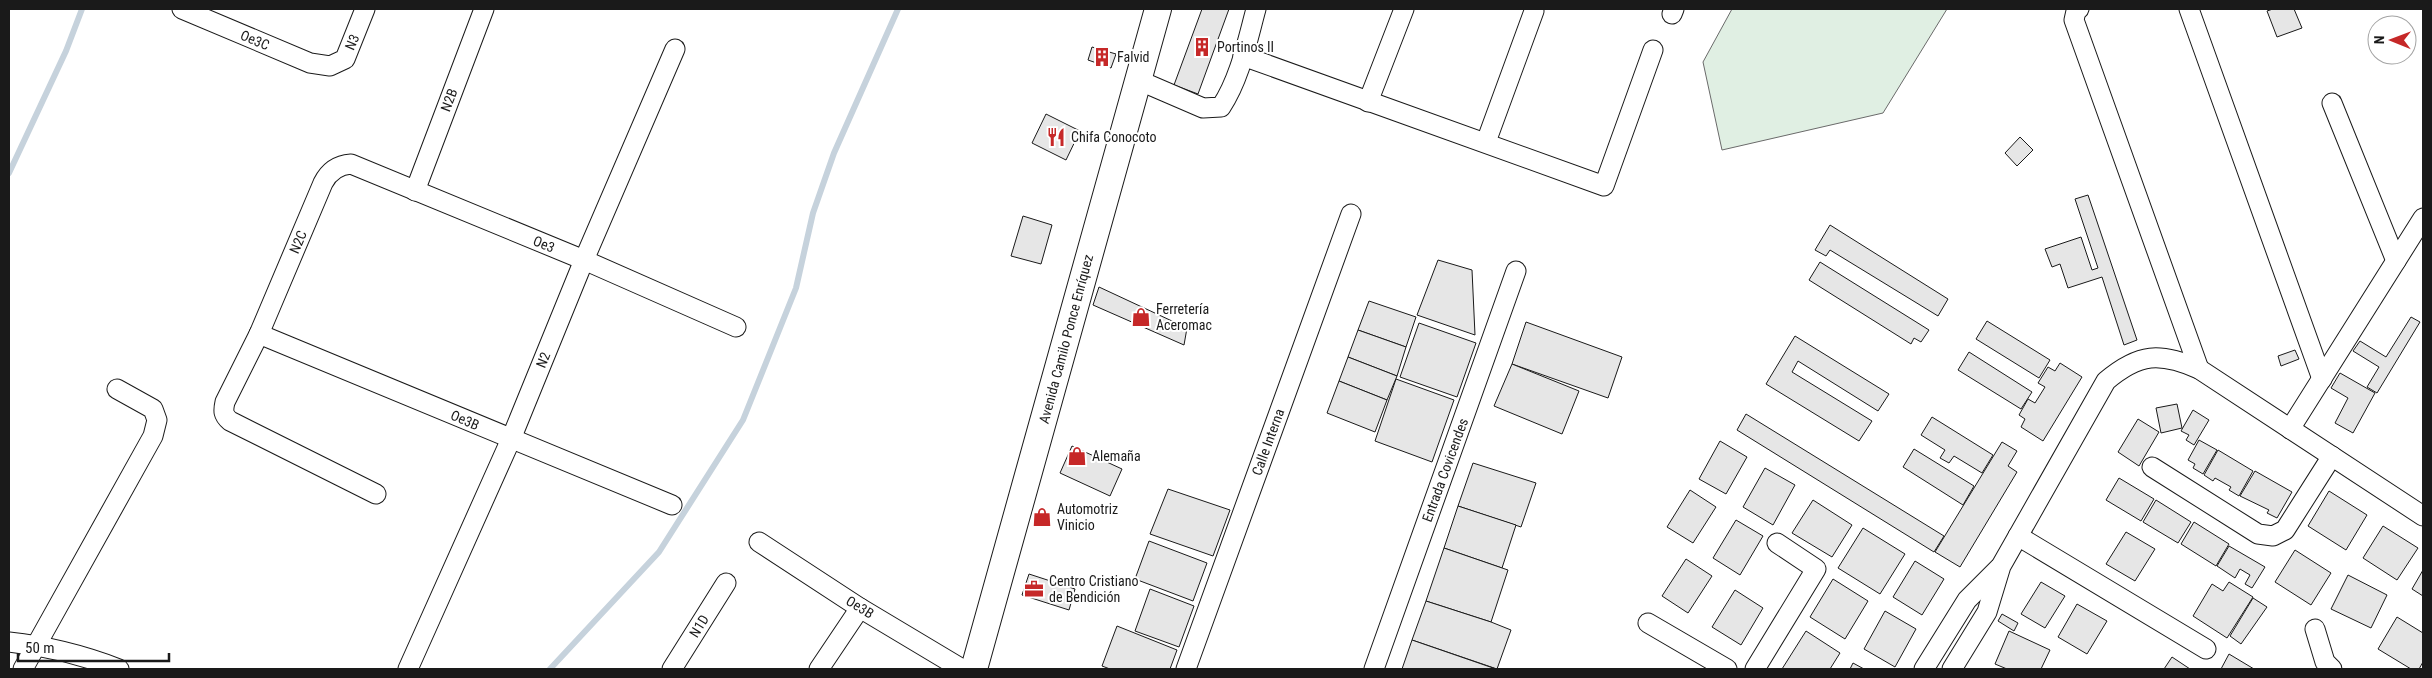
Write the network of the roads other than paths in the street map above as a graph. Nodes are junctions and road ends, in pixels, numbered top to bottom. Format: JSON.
{"nodes":[{"id":1,"x":182,"y":9,"type":"edge"},
{"id":2,"x":365,"y":9,"type":"edge"},
{"id":3,"x":484,"y":9,"type":"edge"},
{"id":4,"x":1158,"y":9,"type":"edge"},
{"id":5,"x":1256,"y":9,"type":"edge"},
{"id":6,"x":1404,"y":9,"type":"edge"},
{"id":7,"x":2079,"y":9,"type":"edge"},
{"id":8,"x":2189,"y":9,"type":"edge"},
{"id":9,"x":1534,"y":11,"type":"dead end"},
{"id":10,"x":675,"y":49,"type":"dead end"},
{"id":11,"x":1653,"y":50,"type":"dead end"},
{"id":12,"x":1243,"y":56,"type":"junction"},
{"id":13,"x":330,"y":66,"type":"joint"},
{"id":14,"x":1138,"y":80,"type":"junction"},
{"id":15,"x":1368,"y":102,"type":"junction"},
{"id":16,"x":2332,"y":103,"type":"dead end"},
{"id":17,"x":1486,"y":142,"type":"junction"},
{"id":18,"x":351,"y":164,"type":"joint"},
{"id":19,"x":415,"y":192,"type":"junction"},
{"id":20,"x":1351,"y":214,"type":"dead end"},
{"id":21,"x":2423,"y":218,"type":"edge"},
{"id":22,"x":584,"y":260,"type":"junction"},
{"id":23,"x":2396,"y":261,"type":"junction"},
{"id":24,"x":1516,"y":271,"type":"dead end"},
{"id":25,"x":736,"y":327,"type":"dead end"},
{"id":26,"x":259,"y":334,"type":"junction"},
{"id":27,"x":2199,"y":368,"type":"junction"},
{"id":28,"x":2322,"y":379,"type":"junction"},
{"id":29,"x":117,"y":390,"type":"dead end"},
{"id":30,"x":2290,"y":429,"type":"junction"},
{"id":31,"x":511,"y":440,"type":"junction"},
{"id":32,"x":2332,"y":456,"type":"junction"},
{"id":33,"x":2152,"y":467,"type":"dead end"},
{"id":34,"x":376,"y":494,"type":"dead end"},
{"id":35,"x":672,"y":505,"type":"dead end"},
{"id":36,"x":2423,"y":516,"type":"edge"},
{"id":37,"x":2018,"y":536,"type":"junction"},
{"id":38,"x":759,"y":542,"type":"dead end"},
{"id":39,"x":1776,"y":543,"type":"dead end"},
{"id":40,"x":2002,"y":566,"type":"junction"},
{"id":41,"x":726,"y":583,"type":"dead end"},
{"id":42,"x":860,"y":608,"type":"junction"},
{"id":43,"x":1648,"y":623,"type":"dead end"},
{"id":44,"x":2315,"y":629,"type":"dead end"},
{"id":45,"x":9,"y":642,"type":"edge"},
{"id":46,"x":37,"y":645,"type":"junction"},
{"id":47,"x":2206,"y":649,"type":"dead end"},
{"id":48,"x":22,"y":669,"type":"edge"},
{"id":49,"x":119,"y":669,"type":"edge"},
{"id":50,"x":408,"y":669,"type":"edge"},
{"id":51,"x":672,"y":669,"type":"edge"},
{"id":52,"x":818,"y":669,"type":"edge"},
{"id":53,"x":962,"y":669,"type":"edge"},
{"id":54,"x":974,"y":669,"type":"edge"},
{"id":55,"x":1186,"y":669,"type":"edge"},
{"id":56,"x":1374,"y":669,"type":"edge"},
{"id":57,"x":1727,"y":669,"type":"edge"},
{"id":58,"x":1755,"y":669,"type":"edge"},
{"id":59,"x":1924,"y":669,"type":"edge"},
{"id":60,"x":1952,"y":669,"type":"edge"},
{"id":61,"x":2332,"y":669,"type":"edge"}],
"edges":[{"from":1,"to":13,"type":"street","name":"Oe3C"},
{"from":2,"to":13,"type":"street","name":"N3"},
{"from":3,"to":19,"type":"street","name":"N2B"},
{"from":4,"to":14,"type":"main road","name":"Avenida Camilo Ponce Enríquez"},
{"from":5,"to":12,"type":"street"},
{"from":6,"to":15,"type":"street"},
{"from":7,"to":27,"type":"street"},
{"from":8,"to":28,"type":"street"},
{"from":9,"to":17,"type":"street"},
{"from":10,"to":22,"type":"street","name":"N2"},
{"from":11,"to":17,"type":"street"},
{"from":12,"to":14,"type":"street"},
{"from":12,"to":15,"type":"street"},
{"from":14,"to":54,"type":"main road","name":"Avenida Camilo Ponce Enríquez"},
{"from":15,"to":17,"type":"street"},
{"from":16,"to":23,"type":"street"},
{"from":18,"to":19,"type":"street","name":"Oe3"},
{"from":18,"to":26,"type":"street","name":"N2C"},
{"from":19,"to":22,"type":"street","name":"Oe3"},
{"from":20,"to":55,"type":"street","name":"Calle Interna"},
{"from":21,"to":23,"type":"street"},
{"from":22,"to":25,"type":"street","name":"Oe3"},
{"from":22,"to":31,"type":"street","name":"N2"},
{"from":23,"to":28,"type":"street"},
{"from":24,"to":56,"type":"street","name":"Entrada Covicendes"},
{"from":26,"to":31,"type":"street","name":"Oe3B"},
{"from":26,"to":34,"type":"street","name":"N2C"},
{"from":27,"to":30,"type":"street"},
{"from":27,"to":37,"type":"street"},
{"from":28,"to":30,"type":"street"},
{"from":29,"to":46,"type":"street"},
{"from":30,"to":32,"type":"street"},
{"from":31,"to":35,"type":"street","name":"Oe3B"},
{"from":31,"to":50,"type":"street","name":"N2"},
{"from":32,"to":33,"type":"street"},
{"from":32,"to":36,"type":"street"},
{"from":37,"to":40,"type":"street"},
{"from":37,"to":47,"type":"street"},
{"from":38,"to":42,"type":"street","name":"Oe3B"},
{"from":39,"to":58,"type":"street"},
{"from":40,"to":59,"type":"street"},
{"from":40,"to":60,"type":"street"},
{"from":41,"to":51,"type":"street","name":"N1D"},
{"from":42,"to":52,"type":"street"},
{"from":42,"to":53,"type":"street","name":"Oe3B"},
{"from":43,"to":57,"type":"street"},
{"from":44,"to":61,"type":"street"},
{"from":45,"to":46,"type":"street"},
{"from":46,"to":48,"type":"street"},
{"from":46,"to":49,"type":"street"}]}
